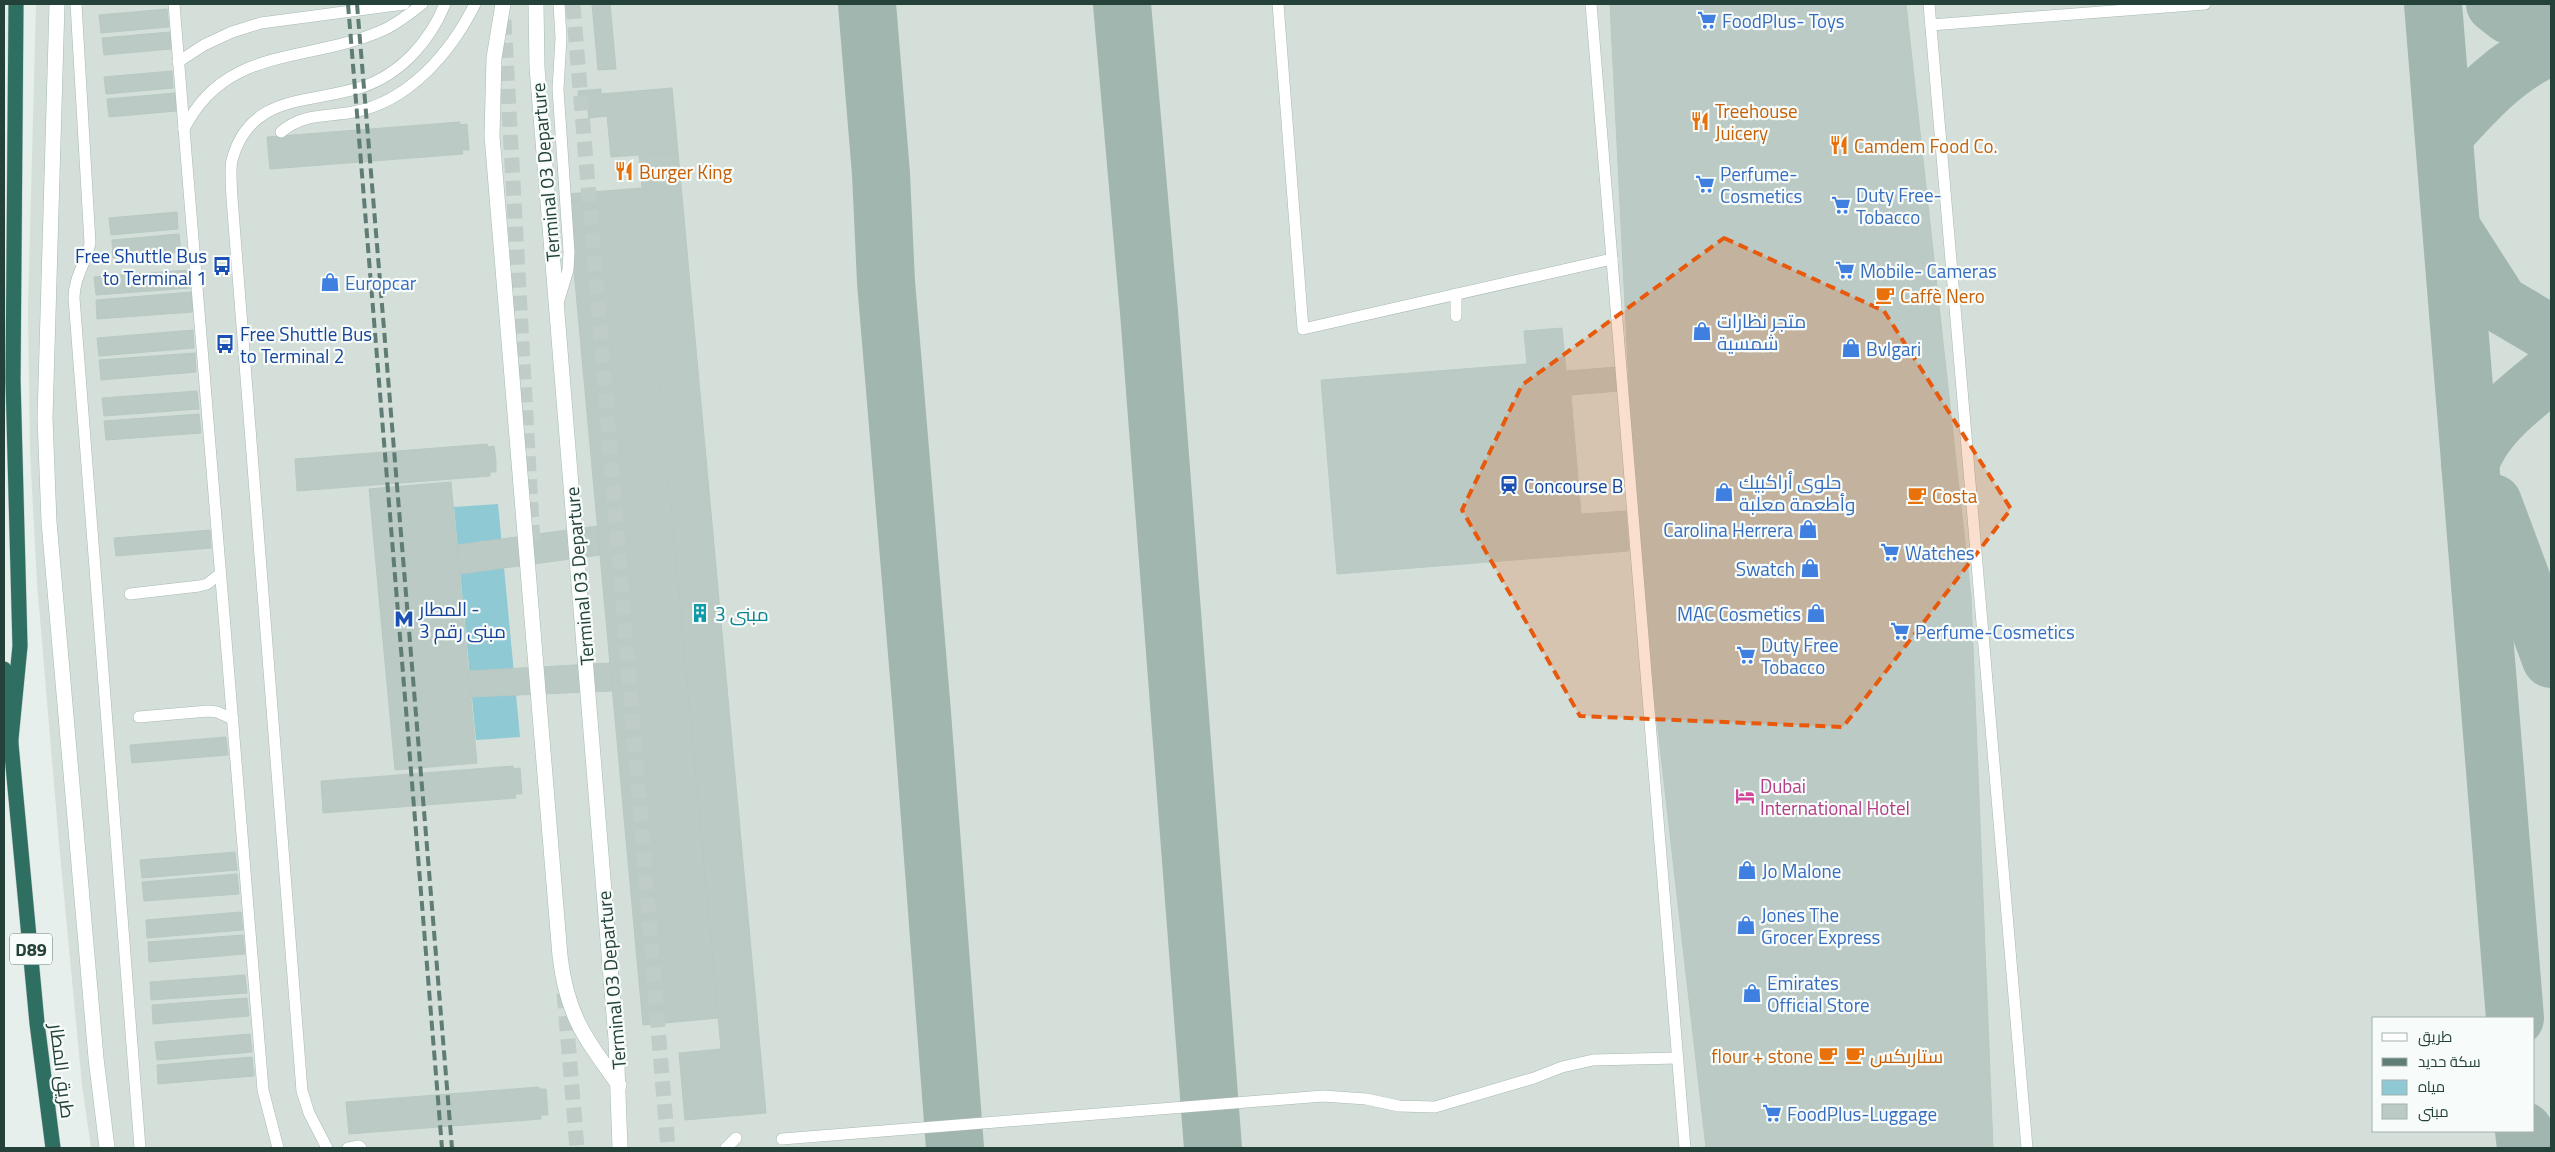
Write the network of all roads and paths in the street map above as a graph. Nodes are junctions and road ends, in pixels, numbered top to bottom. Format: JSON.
{"nodes":[{"id":1,"x":16,"y":4,"type":"edge"},
{"id":2,"x":58,"y":4,"type":"edge"},
{"id":3,"x":76,"y":4,"type":"edge"},
{"id":4,"x":174,"y":4,"type":"edge"},
{"id":5,"x":404,"y":4,"type":"edge"},
{"id":6,"x":422,"y":4,"type":"edge"},
{"id":7,"x":445,"y":4,"type":"edge"},
{"id":8,"x":475,"y":4,"type":"edge"},
{"id":9,"x":503,"y":4,"type":"edge"},
{"id":10,"x":536,"y":4,"type":"edge"},
{"id":11,"x":559,"y":4,"type":"edge"},
{"id":12,"x":1278,"y":4,"type":"edge"},
{"id":13,"x":1591,"y":4,"type":"edge"},
{"id":14,"x":1929,"y":4,"type":"edge"},
{"id":15,"x":2205,"y":4,"type":"edge"},
{"id":16,"x":1931,"y":25,"type":"junction"},
{"id":17,"x":178,"y":62,"type":"junction"},
{"id":18,"x":184,"y":129,"type":"junction"},
{"id":19,"x":281,"y":132,"type":"dead end"},
{"id":20,"x":1612,"y":259,"type":"junction"},
{"id":21,"x":1456,"y":294,"type":"junction"},
{"id":22,"x":556,"y":307,"type":"junction"},
{"id":23,"x":1456,"y":316,"type":"dead end"},
{"id":24,"x":220,"y":574,"type":"junction"},
{"id":25,"x":130,"y":594,"type":"dead end"},
{"id":26,"x":4,"y":669,"type":"edge"},
{"id":27,"x":139,"y":717,"type":"dead end"},
{"id":28,"x":233,"y":719,"type":"junction"},
{"id":29,"x":10,"y":749,"type":"junction"},
{"id":30,"x":1678,"y":1058,"type":"junction"},
{"id":31,"x":620,"y":1087,"type":"junction"},
{"id":32,"x":736,"y":1138,"type":"dead end"},
{"id":33,"x":782,"y":1139,"type":"dead end"},
{"id":34,"x":622,"y":1144,"type":"edge"},
{"id":35,"x":53,"y":1148,"type":"edge"},
{"id":36,"x":107,"y":1148,"type":"edge"},
{"id":37,"x":140,"y":1148,"type":"edge"},
{"id":38,"x":278,"y":1148,"type":"edge"},
{"id":39,"x":327,"y":1148,"type":"edge"},
{"id":40,"x":726,"y":1148,"type":"edge"},
{"id":41,"x":1684,"y":1148,"type":"edge"},
{"id":42,"x":2027,"y":1148,"type":"edge"}],
"edges":[{"from":1,"to":29,"type":"highway"},
{"from":2,"to":36,"type":"main road"},
{"from":3,"to":37,"type":"lane"},
{"from":4,"to":17,"type":"lane"},
{"from":5,"to":17,"type":"lane"},
{"from":6,"to":18,"type":"lane"},
{"from":7,"to":39,"type":"lane"},
{"from":8,"to":19,"type":"lane"},
{"from":9,"to":31,"type":"main road"},
{"from":10,"to":22,"type":"main road","name":"Terminal 03 Departure"},
{"from":11,"to":22,"type":"lane"},
{"from":12,"to":21,"type":"lane"},
{"from":13,"to":20,"type":"lane"},
{"from":14,"to":16,"type":"lane"},
{"from":15,"to":16,"type":"lane"},
{"from":16,"to":42,"type":"lane"},
{"from":17,"to":18,"type":"lane"},
{"from":18,"to":24,"type":"lane"},
{"from":20,"to":21,"type":"lane"},
{"from":20,"to":30,"type":"lane"},
{"from":21,"to":23,"type":"lane"},
{"from":22,"to":31,"type":"main road","name":"Terminal 03 Departure"},
{"from":24,"to":25,"type":"lane"},
{"from":24,"to":28,"type":"lane"},
{"from":26,"to":29,"type":"highway","name":"طريق المطار","number":"D89"},
{"from":27,"to":28,"type":"lane"},
{"from":28,"to":38,"type":"lane"},
{"from":29,"to":35,"type":"highway","name":"طريق المطار","number":"D89"},
{"from":30,"to":33,"type":"lane"},
{"from":30,"to":41,"type":"lane"},
{"from":31,"to":34,"type":"main road","name":"Terminal 03 Departure"},
{"from":32,"to":40,"type":"lane"}]}
